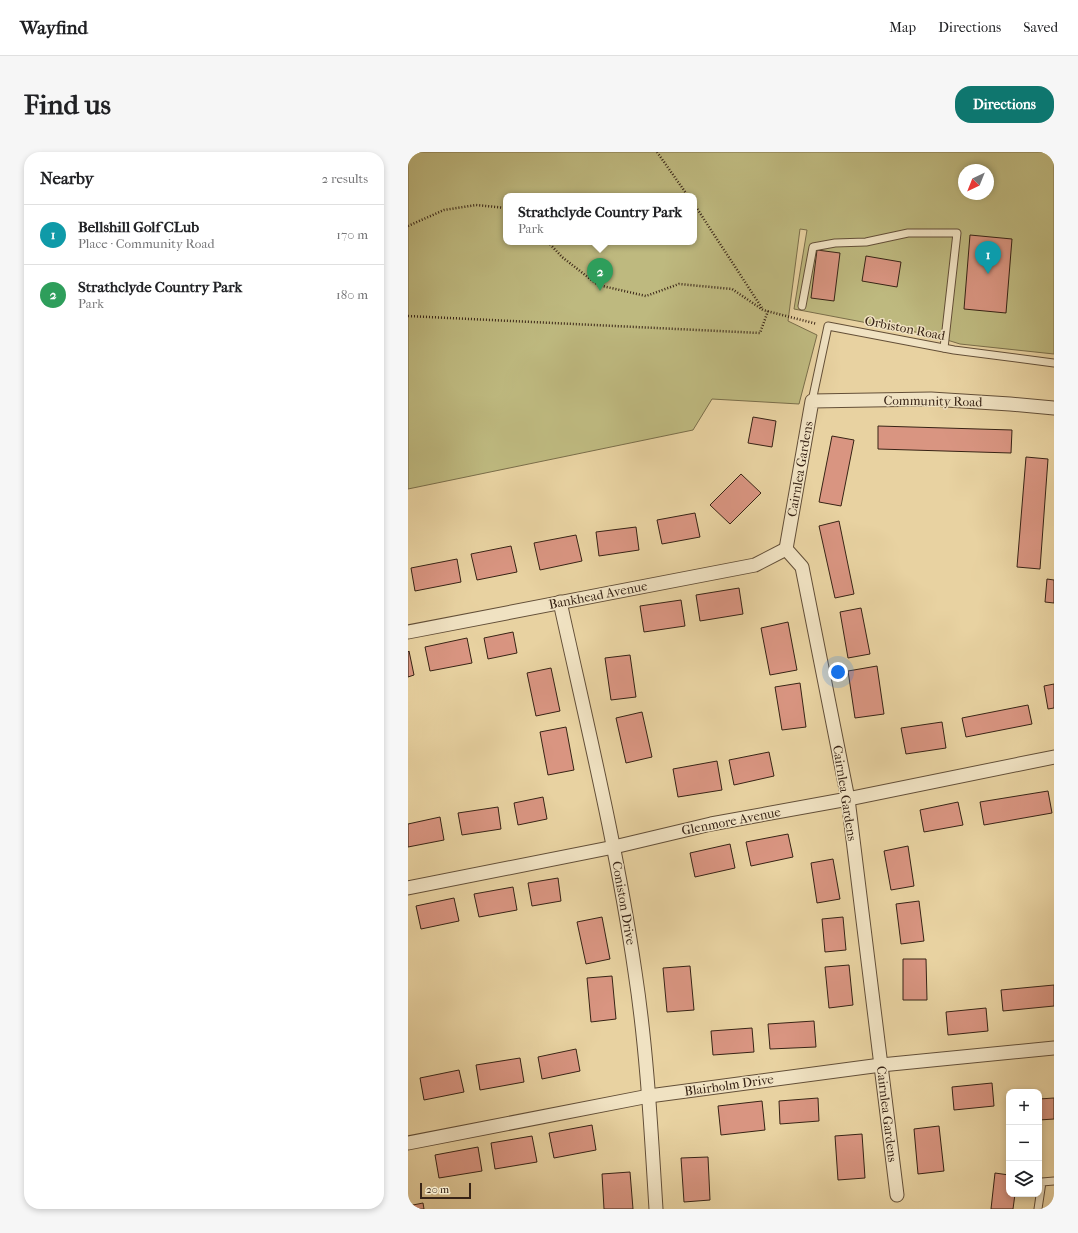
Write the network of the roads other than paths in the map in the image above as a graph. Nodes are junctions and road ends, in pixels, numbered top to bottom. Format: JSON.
{"nodes":[{"id":1,"x":802,"y":306,"type":"dead end"},
{"id":2,"x":944,"y":348,"type":"junction"},
{"id":3,"x":1054,"y":363,"type":"edge"},
{"id":4,"x":812,"y":400,"type":"junction"},
{"id":5,"x":1054,"y":408,"type":"edge"},
{"id":6,"x":786,"y":549,"type":"junction"},
{"id":7,"x":560,"y":602,"type":"junction"},
{"id":8,"x":408,"y":632,"type":"edge"},
{"id":9,"x":1054,"y":756,"type":"edge"},
{"id":10,"x":848,"y":799,"type":"junction"},
{"id":11,"x":614,"y":847,"type":"junction"},
{"id":12,"x":408,"y":888,"type":"edge"},
{"id":13,"x":1054,"y":1048,"type":"edge"},
{"id":14,"x":881,"y":1065,"type":"junction"},
{"id":15,"x":649,"y":1096,"type":"junction"},
{"id":16,"x":408,"y":1143,"type":"edge"},
{"id":17,"x":1054,"y":1181,"type":"edge"},
{"id":18,"x":897,"y":1195,"type":"dead end"},
{"id":19,"x":656,"y":1209,"type":"edge"},
{"id":20,"x":1038,"y":1209,"type":"edge"}],
"edges":[{"from":1,"to":2,"type":"lane"},
{"from":2,"to":3,"type":"lane","name":"Orbiston Road"},
{"from":2,"to":4,"type":"lane","name":"Orbiston Road"},
{"from":4,"to":5,"type":"street","name":"Community Road"},
{"from":4,"to":6,"type":"street","name":"Cairnlea Gardens"},
{"from":6,"to":7,"type":"street","name":"Bankhead Avenue"},
{"from":6,"to":10,"type":"street","name":"Cairnlea Gardens"},
{"from":7,"to":8,"type":"street","name":"Bankhead Avenue"},
{"from":7,"to":11,"type":"street","name":"Coniston Drive"},
{"from":9,"to":10,"type":"street","name":"Glenmore Avenue"},
{"from":10,"to":11,"type":"street","name":"Glenmore Avenue"},
{"from":10,"to":14,"type":"street","name":"Cairnlea Gardens"},
{"from":11,"to":12,"type":"street","name":"Glenmore Avenue"},
{"from":11,"to":15,"type":"street","name":"Coniston Drive"},
{"from":13,"to":14,"type":"street","name":"Blairholm Drive"},
{"from":14,"to":15,"type":"street","name":"Blairholm Drive"},
{"from":14,"to":18,"type":"street","name":"Cairnlea Gardens"},
{"from":15,"to":16,"type":"street","name":"Blairholm Drive"},
{"from":15,"to":19,"type":"street","name":"Coniston Drive"},
{"from":17,"to":20,"type":"lane"}]}
